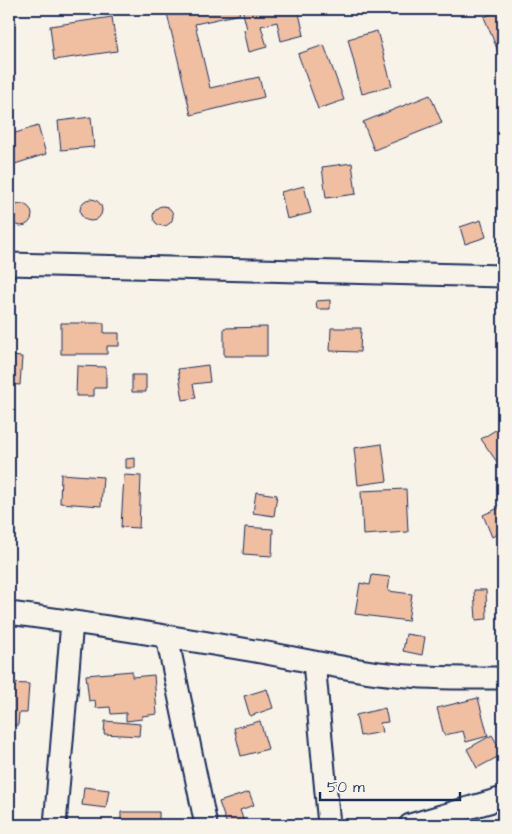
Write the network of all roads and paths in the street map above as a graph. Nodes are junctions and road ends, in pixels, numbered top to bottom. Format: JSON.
{"nodes":[{"id":1,"x":9,"y":264,"type":"edge"},
{"id":2,"x":503,"y":276,"type":"edge"},
{"id":3,"x":9,"y":613,"type":"edge"},
{"id":4,"x":72,"y":622,"type":"junction"},
{"id":5,"x":167,"y":637,"type":"junction"},
{"id":6,"x":314,"y":662,"type":"junction"},
{"id":7,"x":503,"y":678,"type":"edge"},
{"id":8,"x":503,"y":798,"type":"edge"},
{"id":9,"x":55,"y":825,"type":"edge"},
{"id":10,"x":206,"y":825,"type":"edge"},
{"id":11,"x":329,"y":825,"type":"edge"},
{"id":12,"x":410,"y":825,"type":"edge"}],
"edges":[{"from":1,"to":2,"type":"street"},
{"from":3,"to":4,"type":"street"},
{"from":4,"to":5,"type":"street"},
{"from":4,"to":9,"type":"street"},
{"from":5,"to":6,"type":"street"},
{"from":5,"to":10,"type":"street"},
{"from":6,"to":7,"type":"street"},
{"from":6,"to":11,"type":"street"},
{"from":8,"to":12,"type":"street"}]}
